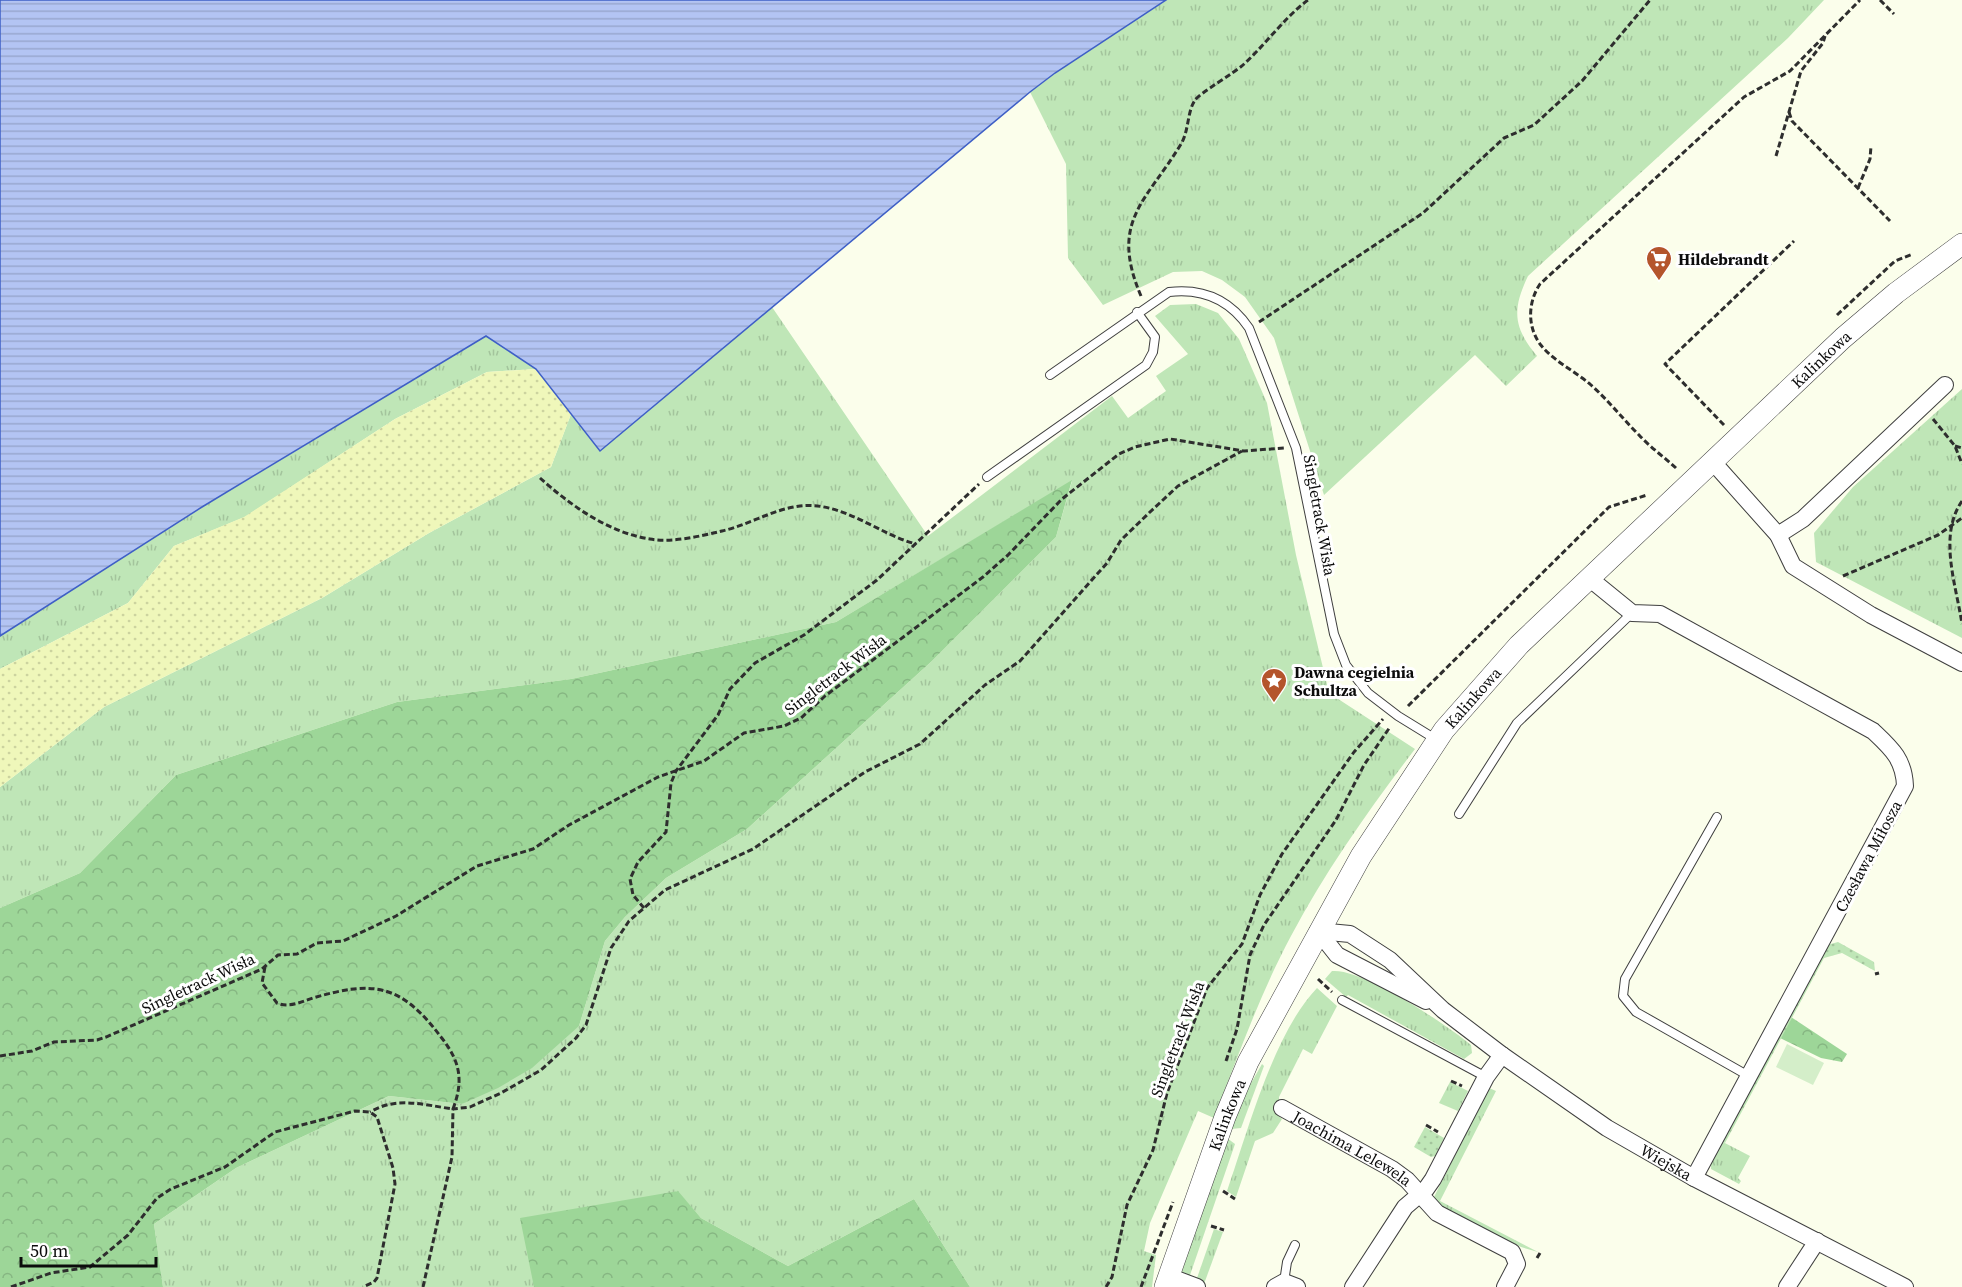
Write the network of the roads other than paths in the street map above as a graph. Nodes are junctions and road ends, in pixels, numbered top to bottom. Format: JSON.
{"nodes":[{"id":1,"x":1962,"y":244,"type":"edge"},
{"id":2,"x":1137,"y":312,"type":"junction"},
{"id":3,"x":1050,"y":375,"type":"dead end"},
{"id":4,"x":1945,"y":385,"type":"dead end"},
{"id":5,"x":1712,"y":461,"type":"junction"},
{"id":6,"x":987,"y":477,"type":"road end"},
{"id":7,"x":1778,"y":535,"type":"junction"},
{"id":8,"x":1588,"y":579,"type":"junction"},
{"id":9,"x":1632,"y":613,"type":"junction"},
{"id":10,"x":1962,"y":663,"type":"edge"},
{"id":11,"x":1437,"y":740,"type":"junction"},
{"id":12,"x":1459,"y":814,"type":"dead end"},
{"id":13,"x":1717,"y":817,"type":"dead end"},
{"id":14,"x":1318,"y":931,"type":"junction"},
{"id":15,"x":1342,"y":1000,"type":"road end"},
{"id":16,"x":1443,"y":1010,"type":"junction"},
{"id":17,"x":1502,"y":1055,"type":"junction"},
{"id":18,"x":1748,"y":1075,"type":"junction"},
{"id":19,"x":1486,"y":1077,"type":"junction"},
{"id":20,"x":1282,"y":1108,"type":"dead end"},
{"id":21,"x":1694,"y":1178,"type":"junction"},
{"id":22,"x":1419,"y":1194,"type":"junction"},
{"id":23,"x":1817,"y":1241,"type":"junction"},
{"id":24,"x":1295,"y":1245,"type":"dead end"},
{"id":25,"x":1166,"y":1282,"type":"edge"},
{"id":26,"x":1286,"y":1285,"type":"edge"},
{"id":27,"x":1197,"y":1287,"type":"edge"},
{"id":28,"x":1353,"y":1287,"type":"edge"},
{"id":29,"x":1505,"y":1287,"type":"edge"},
{"id":30,"x":1787,"y":1287,"type":"edge"},
{"id":31,"x":1905,"y":1287,"type":"edge"}],
"edges":[{"from":1,"to":5,"type":"street","name":"Kalinkowa"},
{"from":2,"to":3,"type":"lane"},
{"from":2,"to":6,"type":"lane"},
{"from":2,"to":11,"type":"lane"},
{"from":4,"to":7,"type":"street"},
{"from":5,"to":7,"type":"street"},
{"from":5,"to":8,"type":"street","name":"Kalinkowa"},
{"from":7,"to":10,"type":"street"},
{"from":8,"to":9,"type":"street"},
{"from":8,"to":11,"type":"street","name":"Kalinkowa"},
{"from":9,"to":12,"type":"lane"},
{"from":9,"to":18,"type":"street","name":"Czesława Miłosza"},
{"from":11,"to":14,"type":"street","name":"Kalinkowa"},
{"from":13,"to":18,"type":"lane"},
{"from":14,"to":16,"type":"street","name":"Wiejska"},
{"from":14,"to":16,"type":"street","name":"Wiejska"},
{"from":14,"to":25,"type":"street","name":"Kalinkowa"},
{"from":15,"to":19,"type":"lane"},
{"from":16,"to":17,"type":"street","name":"Wiejska"},
{"from":17,"to":19,"type":"street"},
{"from":17,"to":21,"type":"street","name":"Wiejska"},
{"from":18,"to":21,"type":"street","name":"Czesława Miłosza"},
{"from":19,"to":22,"type":"street"},
{"from":20,"to":22,"type":"street","name":"Joachima Lelewela"},
{"from":21,"to":23,"type":"street","name":"Wiejska"},
{"from":22,"to":28,"type":"street"},
{"from":22,"to":29,"type":"street","name":"Joachima Lelewela"},
{"from":23,"to":30,"type":"street"},
{"from":23,"to":31,"type":"street","name":"Wiejska"},
{"from":24,"to":26,"type":"lane"},
{"from":25,"to":27,"type":"street"}]}
